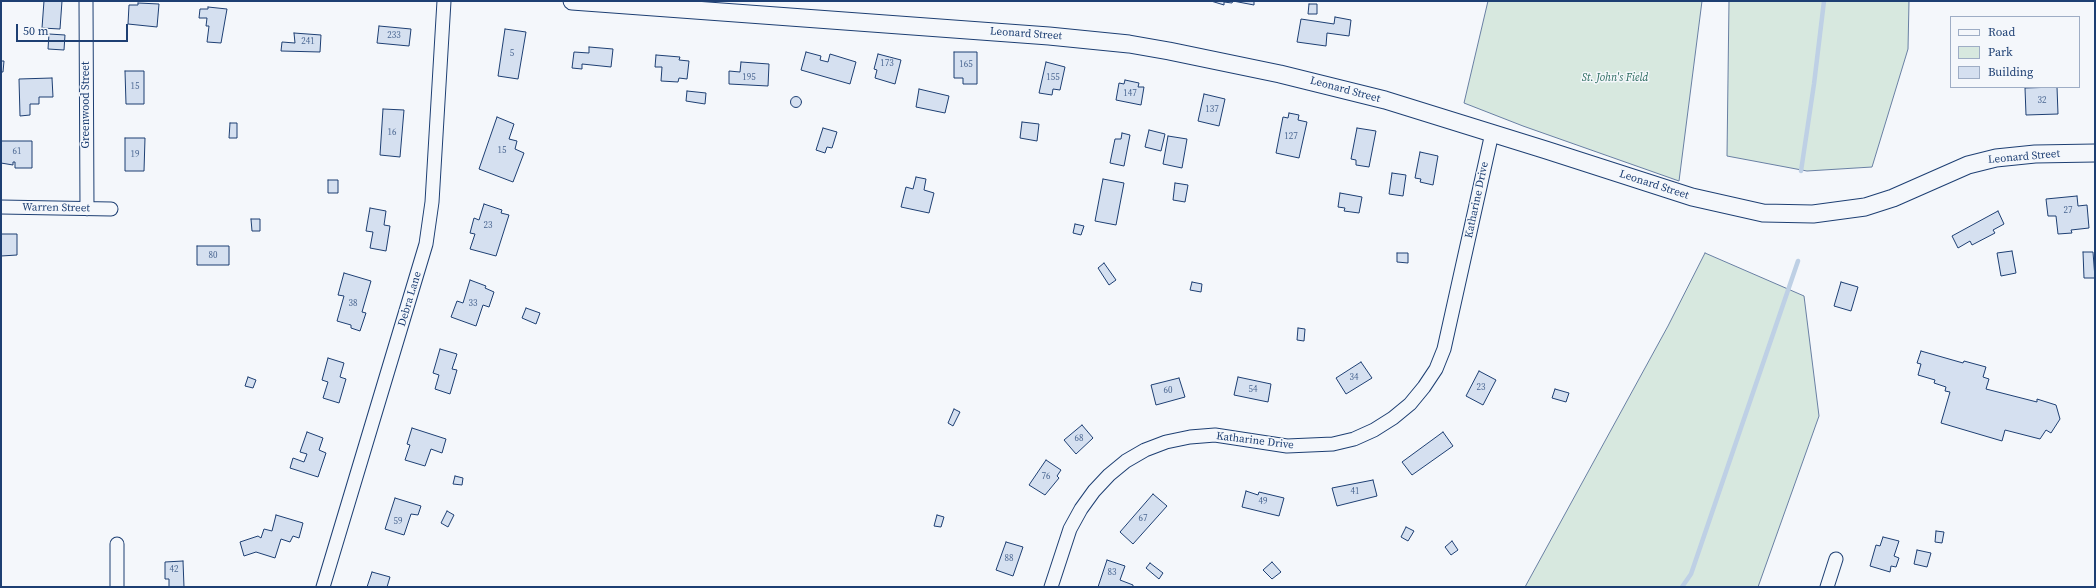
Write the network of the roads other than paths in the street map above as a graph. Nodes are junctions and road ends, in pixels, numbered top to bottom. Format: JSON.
{"nodes":[{"id":1,"x":86,"y":1,"type":"edge"},
{"id":2,"x":444,"y":1,"type":"edge"},
{"id":3,"x":572,"y":1,"type":"edge"},
{"id":4,"x":1492,"y":133,"type":"junction"},
{"id":5,"x":2095,"y":153,"type":"edge"},
{"id":6,"x":1,"y":207,"type":"edge"},
{"id":7,"x":87,"y":209,"type":"junction"},
{"id":8,"x":111,"y":209,"type":"dead end"},
{"id":9,"x":116,"y":544,"type":"dead end"},
{"id":10,"x":1836,"y":559,"type":"dead end"},
{"id":11,"x":117,"y":587,"type":"edge"},
{"id":12,"x":323,"y":587,"type":"edge"},
{"id":13,"x":1050,"y":587,"type":"edge"},
{"id":14,"x":1827,"y":587,"type":"edge"}],
"edges":[{"from":1,"to":7,"type":"street","name":"Greenwood Street"},
{"from":2,"to":12,"type":"street","name":"Debra Lane"},
{"from":3,"to":4,"type":"street","name":"Leonard Street"},
{"from":4,"to":5,"type":"street","name":"Leonard Street"},
{"from":4,"to":13,"type":"street","name":"Katharine Drive"},
{"from":6,"to":7,"type":"street","name":"Warren Street"},
{"from":7,"to":8,"type":"street","name":"Warren Street"},
{"from":9,"to":11,"type":"street"},
{"from":10,"to":14,"type":"street"}]}
